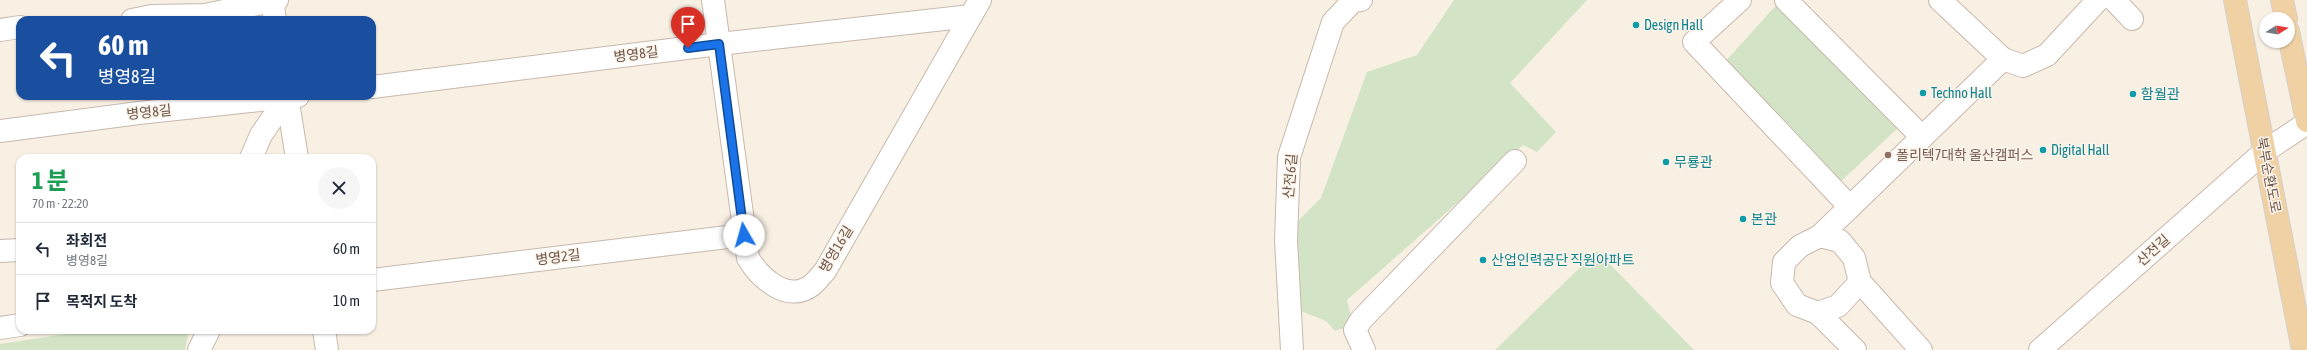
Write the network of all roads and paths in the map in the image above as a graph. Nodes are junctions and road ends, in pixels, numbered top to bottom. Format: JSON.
{"nodes":[{"id":1,"x":713,"y":0,"type":"edge"},
{"id":2,"x":1361,"y":0,"type":"edge"},
{"id":3,"x":1740,"y":0,"type":"edge"},
{"id":4,"x":1786,"y":0,"type":"edge"},
{"id":5,"x":1940,"y":0,"type":"edge"},
{"id":6,"x":2098,"y":0,"type":"edge"},
{"id":7,"x":2114,"y":0,"type":"edge"},
{"id":8,"x":2235,"y":0,"type":"edge"},
{"id":9,"x":2282,"y":0,"type":"edge"},
{"id":10,"x":274,"y":5,"type":"edge"},
{"id":11,"x":976,"y":8,"type":"edge"},
{"id":12,"x":2285,"y":12,"type":"edge"},
{"id":13,"x":152,"y":16,"type":"edge"},
{"id":14,"x":2132,"y":19,"type":"dead end"},
{"id":15,"x":16,"y":28,"type":"edge"},
{"id":16,"x":0,"y":30,"type":"edge"},
{"id":17,"x":719,"y":44,"type":"junction"},
{"id":18,"x":2292,"y":48,"type":"edge"},
{"id":19,"x":2003,"y":59,"type":"junction"},
{"id":20,"x":376,"y":87,"type":"edge"},
{"id":21,"x":255,"y":100,"type":"edge"},
{"id":22,"x":288,"y":100,"type":"edge"},
{"id":23,"x":291,"y":100,"type":"edge"},
{"id":24,"x":2307,"y":122,"type":"edge"},
{"id":25,"x":0,"y":131,"type":"edge"},
{"id":26,"x":1922,"y":136,"type":"junction"},
{"id":27,"x":2265,"y":151,"type":"junction"},
{"id":28,"x":253,"y":154,"type":"edge"},
{"id":29,"x":297,"y":154,"type":"edge"},
{"id":30,"x":1516,"y":161,"type":"dead end"},
{"id":31,"x":1850,"y":207,"type":"junction"},
{"id":32,"x":744,"y":235,"type":"junction"},
{"id":33,"x":1820,"y":236,"type":"junction"},
{"id":34,"x":16,"y":250,"type":"edge"},
{"id":35,"x":0,"y":251,"type":"edge"},
{"id":36,"x":376,"y":280,"type":"edge"},
{"id":37,"x":1860,"y":282,"type":"junction"},
{"id":38,"x":1818,"y":313,"type":"junction"},
{"id":39,"x":16,"y":326,"type":"edge"},
{"id":40,"x":0,"y":328,"type":"edge"},
{"id":41,"x":207,"y":334,"type":"edge"},
{"id":42,"x":325,"y":334,"type":"edge"},
{"id":43,"x":198,"y":350,"type":"edge"},
{"id":44,"x":327,"y":350,"type":"edge"},
{"id":45,"x":1292,"y":350,"type":"edge"},
{"id":46,"x":1364,"y":350,"type":"edge"},
{"id":47,"x":1855,"y":350,"type":"edge"},
{"id":48,"x":1921,"y":350,"type":"edge"},
{"id":49,"x":2040,"y":350,"type":"edge"},
{"id":50,"x":2303,"y":350,"type":"edge"}],
"edges":[{"from":1,"to":17,"type":"street","name":"병영16길"},
{"from":2,"to":45,"type":"street","name":"산전6길"},
{"from":3,"to":31,"type":"street"},
{"from":4,"to":26,"type":"street"},
{"from":5,"to":19,"type":"street"},
{"from":6,"to":19,"type":"street"},
{"from":7,"to":14,"type":"street"},
{"from":8,"to":27,"type":"main road","name":"북부순환도로"},
{"from":9,"to":12,"type":"main road"},
{"from":10,"to":13,"type":"street"},
{"from":11,"to":17,"type":"street","name":"병영8길"},
{"from":11,"to":32,"type":"street","name":"병영16길"},
{"from":15,"to":16,"type":"street"},
{"from":17,"to":20,"type":"street","name":"병영8길"},
{"from":17,"to":32,"type":"street","name":"병영16길"},
{"from":18,"to":24,"type":"main road"},
{"from":19,"to":26,"type":"street"},
{"from":21,"to":25,"type":"street","name":"병영8길"},
{"from":22,"to":28,"type":"street"},
{"from":23,"to":29,"type":"street"},
{"from":24,"to":27,"type":"street","name":"산전길"},
{"from":26,"to":31,"type":"street"},
{"from":27,"to":49,"type":"street","name":"산전길"},
{"from":27,"to":50,"type":"main road","name":"북부순환도로"},
{"from":30,"to":46,"type":"street"},
{"from":31,"to":33,"type":"street"},
{"from":32,"to":36,"type":"street","name":"병영2길"},
{"from":33,"to":37,"type":"street"},
{"from":33,"to":38,"type":"street"},
{"from":34,"to":35,"type":"street"},
{"from":37,"to":38,"type":"street"},
{"from":37,"to":48,"type":"street"},
{"from":38,"to":47,"type":"street"},
{"from":39,"to":40,"type":"street"},
{"from":41,"to":43,"type":"street"},
{"from":42,"to":44,"type":"street"}]}
